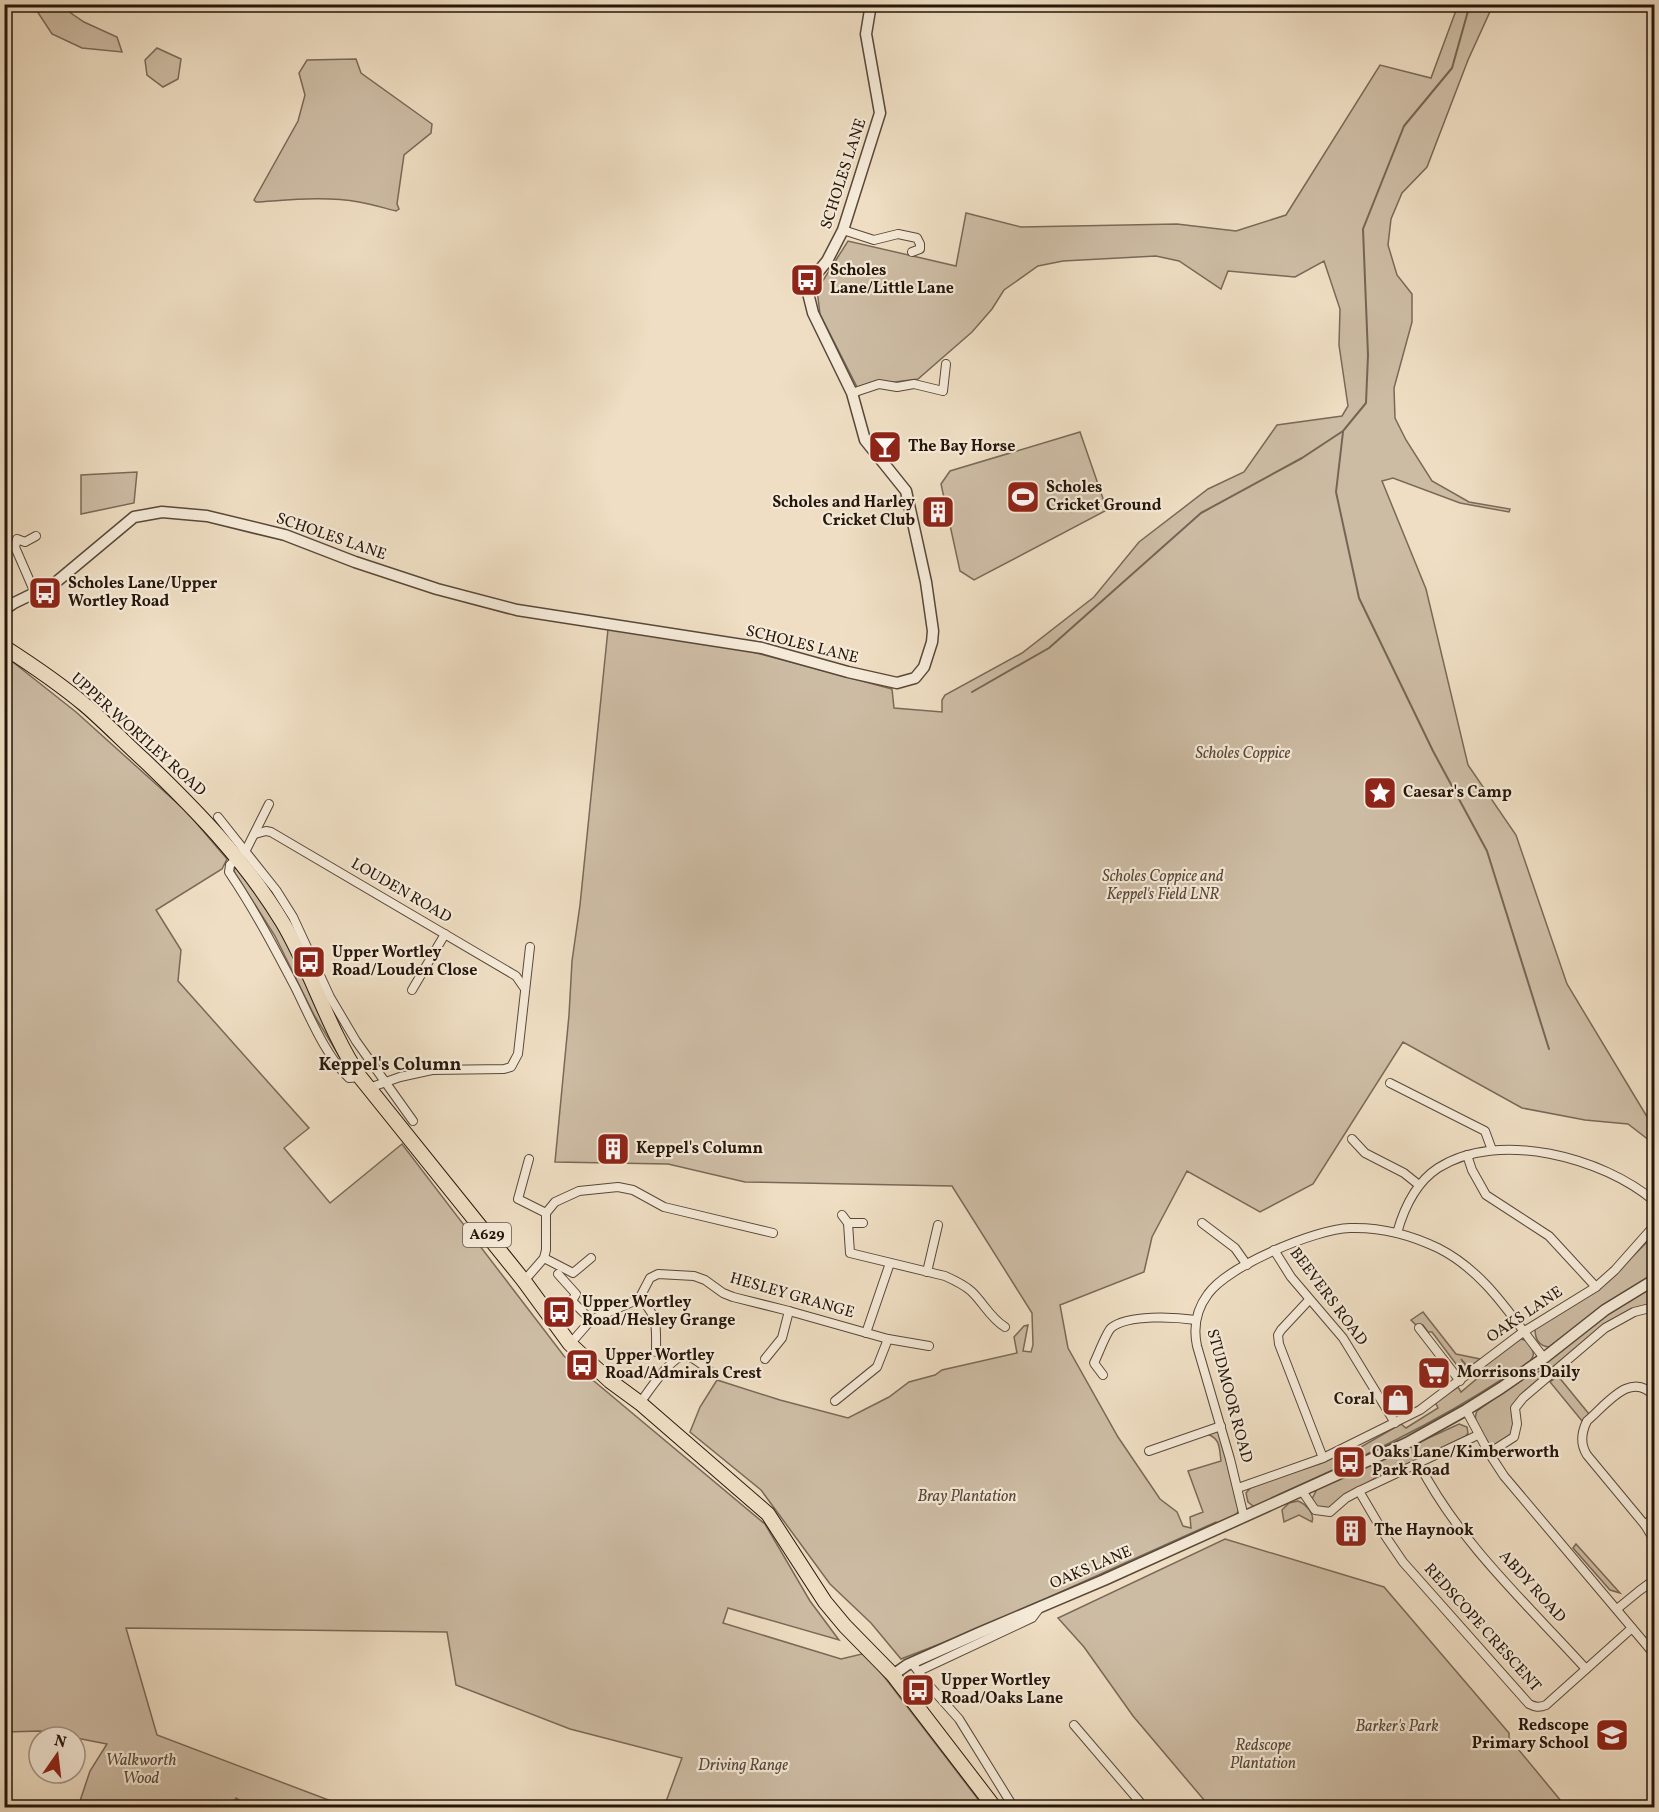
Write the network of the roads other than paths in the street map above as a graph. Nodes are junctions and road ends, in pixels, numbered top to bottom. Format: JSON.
{"nodes":[{"id":1,"x":871,"y":4,"type":"edge"},
{"id":2,"x":843,"y":230,"type":"junction"},
{"id":3,"x":912,"y":252,"type":"dead end"},
{"id":4,"x":946,"y":364,"type":"dead end"},
{"id":5,"x":852,"y":393,"type":"junction"},
{"id":6,"x":36,"y":536,"type":"dead end"},
{"id":7,"x":35,"y":593,"type":"junction"},
{"id":8,"x":4,"y":610,"type":"edge"},
{"id":9,"x":4,"y":646,"type":"edge"},
{"id":10,"x":269,"y":804,"type":"dead end"},
{"id":11,"x":218,"y":817,"type":"dead end"},
{"id":12,"x":255,"y":834,"type":"junction"},
{"id":13,"x":242,"y":855,"type":"junction"},
{"id":14,"x":445,"y":934,"type":"junction"},
{"id":15,"x":530,"y":947,"type":"dead end"},
{"id":16,"x":525,"y":989,"type":"junction"},
{"id":17,"x":412,"y":990,"type":"dead end"},
{"id":18,"x":364,"y":1082,"type":"junction"},
{"id":19,"x":384,"y":1082,"type":"junction"},
{"id":20,"x":1390,"y":1083,"type":"dead end"},
{"id":21,"x":413,"y":1121,"type":"dead end"},
{"id":22,"x":1352,"y":1139,"type":"dead end"},
{"id":23,"x":1492,"y":1150,"type":"junction"},
{"id":24,"x":1467,"y":1155,"type":"junction"},
{"id":25,"x":529,"y":1159,"type":"dead end"},
{"id":26,"x":1419,"y":1185,"type":"junction"},
{"id":27,"x":1654,"y":1201,"type":"edge"},
{"id":28,"x":546,"y":1213,"type":"junction"},
{"id":29,"x":842,"y":1215,"type":"dead end"},
{"id":30,"x":927,"y":1221,"type":"dead end"},
{"id":31,"x":848,"y":1223,"type":"junction"},
{"id":32,"x":863,"y":1223,"type":"dead end"},
{"id":33,"x":1202,"y":1223,"type":"dead end"},
{"id":34,"x":1654,"y":1226,"type":"edge"},
{"id":35,"x":773,"y":1233,"type":"dead end"},
{"id":36,"x":1397,"y":1233,"type":"junction"},
{"id":37,"x":1274,"y":1250,"type":"junction"},
{"id":38,"x":543,"y":1258,"type":"junction"},
{"id":39,"x":591,"y":1258,"type":"dead end"},
{"id":40,"x":890,"y":1263,"type":"junction"},
{"id":41,"x":1247,"y":1265,"type":"junction"},
{"id":42,"x":927,"y":1272,"type":"junction"},
{"id":43,"x":558,"y":1274,"type":"dead end"},
{"id":44,"x":1654,"y":1280,"type":"edge"},
{"id":45,"x":524,"y":1281,"type":"junction"},
{"id":46,"x":1596,"y":1287,"type":"junction"},
{"id":47,"x":639,"y":1299,"type":"junction"},
{"id":48,"x":1309,"y":1300,"type":"junction"},
{"id":49,"x":1654,"y":1307,"type":"edge"},
{"id":50,"x":789,"y":1311,"type":"junction"},
{"id":51,"x":591,"y":1320,"type":"junction"},
{"id":52,"x":1196,"y":1320,"type":"junction"},
{"id":53,"x":1005,"y":1327,"type":"dead end"},
{"id":54,"x":1419,"y":1328,"type":"dead end"},
{"id":55,"x":1523,"y":1332,"type":"junction"},
{"id":56,"x":866,"y":1333,"type":"junction"},
{"id":57,"x":888,"y":1339,"type":"junction"},
{"id":58,"x":570,"y":1344,"type":"junction"},
{"id":59,"x":929,"y":1346,"type":"dead end"},
{"id":60,"x":656,"y":1352,"type":"dead end"},
{"id":61,"x":1544,"y":1358,"type":"junction"},
{"id":62,"x":765,"y":1359,"type":"dead end"},
{"id":63,"x":709,"y":1370,"type":"dead end"},
{"id":64,"x":1103,"y":1375,"type":"dead end"},
{"id":65,"x":1460,"y":1381,"type":"junction"},
{"id":66,"x":1654,"y":1396,"type":"edge"},
{"id":67,"x":835,"y":1401,"type":"dead end"},
{"id":68,"x":640,"y":1403,"type":"junction"},
{"id":69,"x":1466,"y":1410,"type":"junction"},
{"id":70,"x":1395,"y":1423,"type":"junction"},
{"id":71,"x":1221,"y":1426,"type":"junction"},
{"id":72,"x":1478,"y":1435,"type":"junction"},
{"id":73,"x":1149,"y":1451,"type":"dead end"},
{"id":74,"x":1489,"y":1454,"type":"junction"},
{"id":75,"x":1323,"y":1458,"type":"junction"},
{"id":76,"x":1419,"y":1464,"type":"junction"},
{"id":77,"x":1238,"y":1488,"type":"junction"},
{"id":78,"x":1302,"y":1491,"type":"junction"},
{"id":79,"x":1359,"y":1491,"type":"junction"},
{"id":80,"x":1244,"y":1517,"type":"junction"},
{"id":81,"x":1654,"y":1517,"type":"edge"},
{"id":82,"x":1645,"y":1525,"type":"junction"},
{"id":83,"x":1654,"y":1540,"type":"edge"},
{"id":84,"x":1654,"y":1580,"type":"edge"},
{"id":85,"x":1617,"y":1609,"type":"junction"},
{"id":86,"x":1632,"y":1628,"type":"junction"},
{"id":87,"x":1654,"y":1654,"type":"edge"},
{"id":88,"x":916,"y":1667,"type":"junction"},
{"id":89,"x":1586,"y":1669,"type":"junction"},
{"id":90,"x":893,"y":1674,"type":"junction"},
{"id":91,"x":1074,"y":1725,"type":"dead end"},
{"id":92,"x":995,"y":1808,"type":"edge"},
{"id":93,"x":1014,"y":1808,"type":"edge"},
{"id":94,"x":1145,"y":1808,"type":"edge"}],
"edges":[{"from":1,"to":2,"type":"street","name":"SCHOLES LANE"},
{"from":2,"to":3,"type":"street"},
{"from":2,"to":5,"type":"street","name":"SCHOLES LANE"},
{"from":4,"to":5,"type":"street"},
{"from":5,"to":7,"type":"street","name":"SCHOLES LANE"},
{"from":6,"to":7,"type":"street"},
{"from":7,"to":8,"type":"street","name":"SCHOLES LANE"},
{"from":9,"to":13,"type":"main road","name":"UPPER WORTLEY ROAD","number":"A629"},
{"from":10,"to":12,"type":"street"},
{"from":11,"to":13,"type":"street","name":"UPPER WORTLEY ROAD"},
{"from":12,"to":13,"type":"street"},
{"from":12,"to":14,"type":"street","name":"LOUDEN ROAD"},
{"from":13,"to":18,"type":"main road","name":"UPPER WORTLEY ROAD","number":"A629"},
{"from":13,"to":19,"type":"street","name":"UPPER WORTLEY ROAD"},
{"from":14,"to":16,"type":"street","name":"LOUDEN ROAD"},
{"from":14,"to":17,"type":"street"},
{"from":15,"to":16,"type":"street"},
{"from":16,"to":19,"type":"street"},
{"from":18,"to":19,"type":"street"},
{"from":18,"to":45,"type":"main road","name":"UPPER WORTLEY ROAD","number":"A629"},
{"from":19,"to":21,"type":"street","name":"UPPER WORTLEY ROAD"},
{"from":20,"to":23,"type":"street"},
{"from":22,"to":26,"type":"street"},
{"from":23,"to":24,"type":"street"},
{"from":23,"to":27,"type":"street"},
{"from":24,"to":26,"type":"street"},
{"from":24,"to":46,"type":"street"},
{"from":25,"to":28,"type":"street"},
{"from":26,"to":36,"type":"street"},
{"from":28,"to":35,"type":"street"},
{"from":28,"to":38,"type":"street"},
{"from":29,"to":31,"type":"street"},
{"from":30,"to":42,"type":"street"},
{"from":31,"to":32,"type":"street"},
{"from":31,"to":40,"type":"street"},
{"from":33,"to":41,"type":"street"},
{"from":34,"to":46,"type":"street","name":"OAKS LANE"},
{"from":36,"to":37,"type":"street","name":"STUDMOOR ROAD"},
{"from":36,"to":55,"type":"street","name":"STUDMOOR ROAD"},
{"from":37,"to":41,"type":"street","name":"STUDMOOR ROAD"},
{"from":37,"to":48,"type":"street","name":"BEEVERS ROAD"},
{"from":38,"to":39,"type":"street"},
{"from":38,"to":45,"type":"street"},
{"from":40,"to":42,"type":"street"},
{"from":40,"to":56,"type":"street"},
{"from":41,"to":52,"type":"street","name":"STUDMOOR ROAD"},
{"from":42,"to":53,"type":"street"},
{"from":43,"to":51,"type":"street"},
{"from":44,"to":61,"type":"street","name":"OAKS LANE"},
{"from":45,"to":58,"type":"main road","name":"UPPER WORTLEY ROAD","number":"A629"},
{"from":46,"to":55,"type":"street","name":"OAKS LANE"},
{"from":47,"to":50,"type":"street","name":"HESLEY GRANGE"},
{"from":47,"to":51,"type":"street"},
{"from":47,"to":60,"type":"street"},
{"from":48,"to":70,"type":"street","name":"BEEVERS ROAD"},
{"from":48,"to":75,"type":"street"},
{"from":49,"to":74,"type":"street"},
{"from":50,"to":56,"type":"street","name":"HESLEY GRANGE"},
{"from":50,"to":62,"type":"street"},
{"from":51,"to":58,"type":"street"},
{"from":52,"to":64,"type":"street"},
{"from":52,"to":71,"type":"street","name":"STUDMOOR ROAD"},
{"from":54,"to":65,"type":"street"},
{"from":55,"to":61,"type":"street","name":"STUDMOOR ROAD"},
{"from":55,"to":65,"type":"street","name":"OAKS LANE"},
{"from":56,"to":57,"type":"street","name":"HESLEY GRANGE"},
{"from":57,"to":59,"type":"street","name":"HESLEY GRANGE"},
{"from":57,"to":67,"type":"street"},
{"from":58,"to":68,"type":"main road","name":"UPPER WORTLEY ROAD","number":"A629"},
{"from":61,"to":69,"type":"street","name":"OAKS LANE"},
{"from":63,"to":68,"type":"street"},
{"from":65,"to":70,"type":"street","name":"OAKS LANE"},
{"from":66,"to":82,"type":"street"},
{"from":68,"to":90,"type":"main road","name":"UPPER WORTLEY ROAD","number":"A629"},
{"from":69,"to":72,"type":"street"},
{"from":69,"to":78,"type":"street","name":"OAKS LANE"},
{"from":70,"to":75,"type":"street","name":"OAKS LANE"},
{"from":71,"to":73,"type":"street"},
{"from":71,"to":77,"type":"street","name":"STUDMOOR ROAD"},
{"from":72,"to":74,"type":"street"},
{"from":72,"to":76,"type":"street"},
{"from":74,"to":85,"type":"street"},
{"from":75,"to":77,"type":"street","name":"OAKS LANE"},
{"from":76,"to":79,"type":"street"},
{"from":76,"to":89,"type":"street","name":"ABDY ROAD"},
{"from":77,"to":80,"type":"street","name":"STUDMOOR ROAD"},
{"from":78,"to":79,"type":"street"},
{"from":78,"to":80,"type":"street","name":"OAKS LANE"},
{"from":79,"to":89,"type":"street","name":"REDSCOPE CRESCENT"},
{"from":80,"to":88,"type":"street","name":"OAKS LANE"},
{"from":81,"to":82,"type":"street"},
{"from":82,"to":83,"type":"street"},
{"from":84,"to":85,"type":"street"},
{"from":85,"to":86,"type":"street"},
{"from":86,"to":87,"type":"street"},
{"from":86,"to":89,"type":"street","name":"REDSCOPE CRESCENT"},
{"from":88,"to":90,"type":"street","name":"OAKS LANE"},
{"from":88,"to":93,"type":"street"},
{"from":90,"to":92,"type":"main road","name":"UPPER WORTLEY ROAD","number":"A629"},
{"from":91,"to":94,"type":"street"}]}
